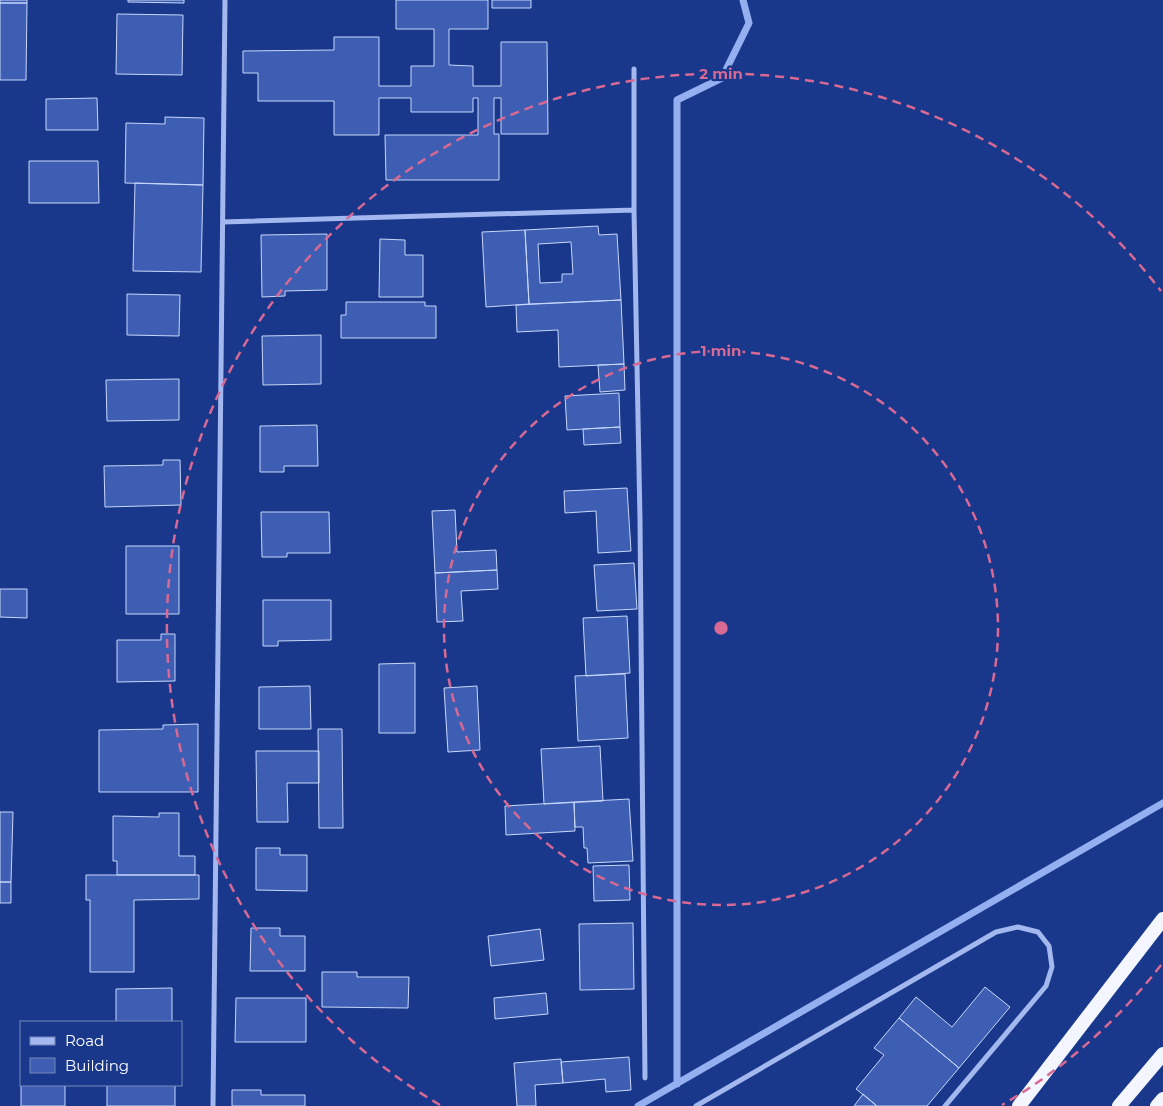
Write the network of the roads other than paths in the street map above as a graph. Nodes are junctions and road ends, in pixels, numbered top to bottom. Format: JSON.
{"nodes":[{"id":1,"x":225,"y":0,"type":"edge"},
{"id":2,"x":634,"y":69,"type":"dead end"},
{"id":3,"x":634,"y":210,"type":"junction"},
{"id":4,"x":223,"y":222,"type":"junction"},
{"id":5,"x":1163,"y":919,"type":"edge"},
{"id":6,"x":1163,"y":1054,"type":"edge"},
{"id":7,"x":645,"y":1078,"type":"dead end"},
{"id":8,"x":1163,"y":1099,"type":"edge"},
{"id":9,"x":213,"y":1106,"type":"edge"},
{"id":10,"x":696,"y":1106,"type":"edge"},
{"id":11,"x":945,"y":1106,"type":"edge"},
{"id":12,"x":1019,"y":1106,"type":"edge"},
{"id":13,"x":1119,"y":1106,"type":"edge"},
{"id":14,"x":1158,"y":1106,"type":"edge"}],
"edges":[{"from":1,"to":4,"type":"street"},
{"from":2,"to":3,"type":"street"},
{"from":3,"to":4,"type":"street"},
{"from":3,"to":7,"type":"street"},
{"from":4,"to":9,"type":"street"},
{"from":5,"to":12,"type":"highway"},
{"from":6,"to":13,"type":"highway"},
{"from":8,"to":14,"type":"highway"},
{"from":10,"to":11,"type":"street"}]}
